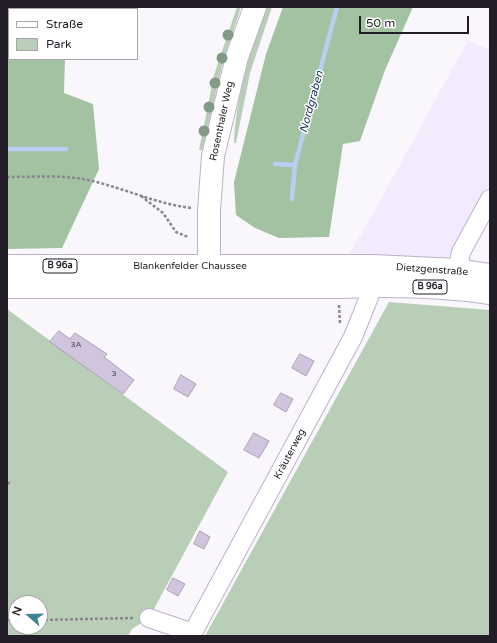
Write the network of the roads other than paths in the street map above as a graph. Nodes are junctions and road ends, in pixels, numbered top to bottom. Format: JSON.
{"nodes":[{"id":1,"x":255,"y":7,"type":"edge"},
{"id":2,"x":490,"y":199,"type":"edge"},
{"id":3,"x":482,"y":231,"type":"edge"},
{"id":4,"x":7,"y":266,"type":"edge"},
{"id":5,"x":458,"y":270,"type":"junction"},
{"id":6,"x":490,"y":275,"type":"edge"},
{"id":7,"x":209,"y":276,"type":"junction"},
{"id":8,"x":372,"y":276,"type":"junction"},
{"id":9,"x":7,"y":287,"type":"edge"},
{"id":10,"x":490,"y":293,"type":"edge"},
{"id":11,"x":149,"y":618,"type":"road end"},
{"id":12,"x":192,"y":635,"type":"edge"}],
"edges":[{"from":1,"to":7,"type":"main road","name":"Rosenthaler Weg"},
{"from":2,"to":3,"type":"lane"},
{"from":3,"to":5,"type":"lane"},
{"from":4,"to":7,"type":"main road","name":"Blankenfelder Chaussee","number":"B 96a"},
{"from":5,"to":6,"type":"main road","name":"Dietzgenstraße","number":"B 96a"},
{"from":5,"to":8,"type":"main road","name":"Dietzgenstraße","number":"B 96a"},
{"from":7,"to":8,"type":"main road","name":"Blankenfelder Chaussee","number":"B 96a"},
{"from":7,"to":9,"type":"main road","name":"Blankenfelder Chaussee","number":"B 96a"},
{"from":8,"to":10,"type":"main road","name":"Dietzgenstraße","number":"B 96a"},
{"from":8,"to":12,"type":"lane","name":"Kräuterweg"},
{"from":11,"to":12,"type":"lane"}]}
